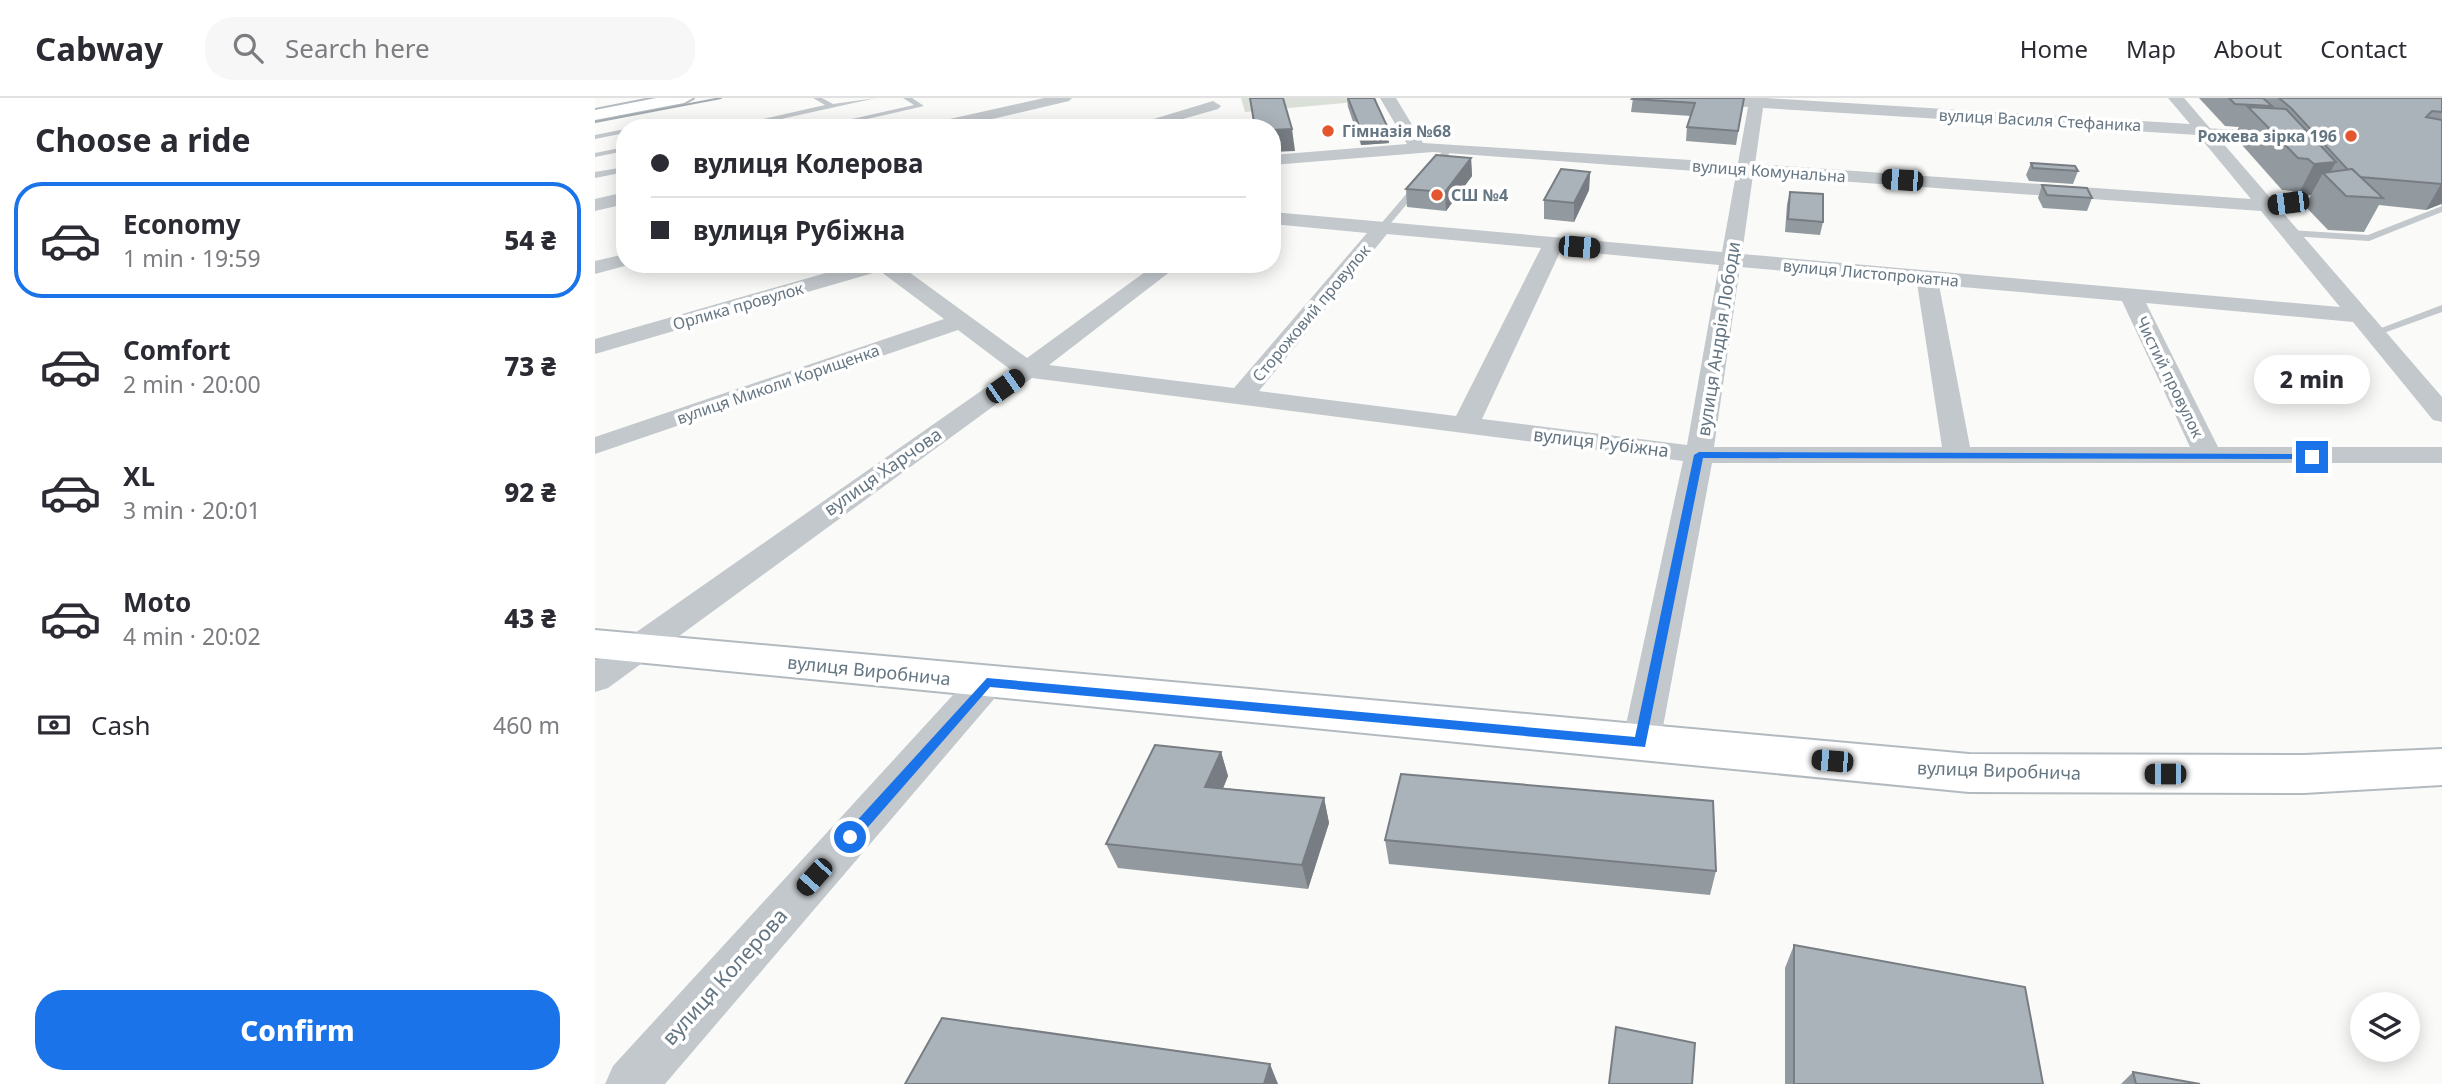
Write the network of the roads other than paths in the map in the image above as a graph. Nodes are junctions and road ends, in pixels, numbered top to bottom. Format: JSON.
{"nodes":[{"id":1,"x":684,"y":98,"type":"edge"},
{"id":2,"x":817,"y":98,"type":"edge"},
{"id":3,"x":872,"y":98,"type":"edge"},
{"id":4,"x":907,"y":98,"type":"edge"},
{"id":5,"x":1064,"y":98,"type":"edge"},
{"id":6,"x":1388,"y":98,"type":"edge"},
{"id":7,"x":1667,"y":98,"type":"edge"},
{"id":8,"x":2176,"y":98,"type":"edge"},
{"id":9,"x":1757,"y":101,"type":"edge"},
{"id":10,"x":1212,"y":102,"type":"edge"},
{"id":11,"x":832,"y":106,"type":"junction"},
{"id":12,"x":595,"y":115,"type":"edge"},
{"id":13,"x":781,"y":119,"type":"edge"},
{"id":14,"x":859,"y":119,"type":"edge"},
{"id":15,"x":972,"y":119,"type":"edge"},
{"id":16,"x":1160,"y":119,"type":"edge"},
{"id":17,"x":2203,"y":130,"type":"junction"},
{"id":18,"x":616,"y":133,"type":"edge"},
{"id":19,"x":2263,"y":133,"type":"edge"},
{"id":20,"x":595,"y":137,"type":"edge"},
{"id":21,"x":1417,"y":147,"type":"junction"},
{"id":22,"x":1450,"y":148,"type":"junction"},
{"id":23,"x":616,"y":151,"type":"edge"},
{"id":24,"x":595,"y":155,"type":"edge"},
{"id":25,"x":1281,"y":159,"type":"edge"},
{"id":26,"x":1746,"y":169,"type":"junction"},
{"id":27,"x":616,"y":171,"type":"edge"},
{"id":28,"x":595,"y":176,"type":"edge"},
{"id":29,"x":2322,"y":189,"type":"edge"},
{"id":30,"x":616,"y":200,"type":"edge"},
{"id":31,"x":595,"y":205,"type":"edge"},
{"id":32,"x":2267,"y":206,"type":"junction"},
{"id":33,"x":2439,"y":212,"type":"edge"},
{"id":34,"x":1281,"y":219,"type":"edge"},
{"id":35,"x":1382,"y":228,"type":"junction"},
{"id":36,"x":2290,"y":233,"type":"junction"},
{"id":37,"x":1553,"y":244,"type":"junction"},
{"id":38,"x":1732,"y":261,"type":"junction"},
{"id":39,"x":616,"y":262,"type":"edge"},
{"id":40,"x":595,"y":268,"type":"edge"},
{"id":41,"x":851,"y":273,"type":"edge"},
{"id":42,"x":894,"y":273,"type":"edge"},
{"id":43,"x":1158,"y":273,"type":"edge"},
{"id":44,"x":1927,"y":278,"type":"junction"},
{"id":45,"x":2131,"y":297,"type":"junction"},
{"id":46,"x":2442,"y":308,"type":"edge"},
{"id":47,"x":2359,"y":316,"type":"junction"},
{"id":48,"x":961,"y":321,"type":"junction"},
{"id":49,"x":2374,"y":333,"type":"junction"},
{"id":50,"x":595,"y":347,"type":"edge"},
{"id":51,"x":1027,"y":370,"type":"junction"},
{"id":52,"x":1240,"y":398,"type":"junction"},
{"id":53,"x":2442,"y":414,"type":"edge"},
{"id":54,"x":1465,"y":426,"type":"junction"},
{"id":55,"x":595,"y":446,"type":"edge"},
{"id":56,"x":1699,"y":455,"type":"junction"},
{"id":57,"x":1957,"y":455,"type":"junction"},
{"id":58,"x":2442,"y":456,"type":"edge"},
{"id":59,"x":2209,"y":457,"type":"junction"},
{"id":60,"x":615,"y":646,"type":"edge"},
{"id":61,"x":595,"y":679,"type":"edge"},
{"id":62,"x":987,"y":682,"type":"junction"},
{"id":63,"x":1641,"y":743,"type":"junction"},
{"id":64,"x":2442,"y":767,"type":"edge"},
{"id":65,"x":631,"y":1084,"type":"edge"}],
"edges":[{"from":1,"to":12,"type":"street"},
{"from":2,"to":11,"type":"lane"},
{"from":3,"to":11,"type":"lane"},
{"from":4,"to":14,"type":"lane"},
{"from":5,"to":15,"type":"street"},
{"from":6,"to":21,"type":"street"},
{"from":7,"to":9,"type":"street","name":"вулиця Василя Стефаника"},
{"from":8,"to":17,"type":"street"},
{"from":9,"to":17,"type":"street","name":"вулиця Василя Стефаника"},
{"from":9,"to":26,"type":"street","name":"вулиця Андрія Лободи"},
{"from":10,"to":16,"type":"street"},
{"from":11,"to":13,"type":"lane"},
{"from":17,"to":19,"type":"lane"},
{"from":17,"to":32,"type":"street"},
{"from":18,"to":20,"type":"lane"},
{"from":21,"to":22,"type":"street","name":"вулиця Комунальна"},
{"from":21,"to":25,"type":"street","name":"вулиця Комунальна"},
{"from":22,"to":26,"type":"street","name":"вулиця Комунальна"},
{"from":22,"to":35,"type":"lane"},
{"from":23,"to":24,"type":"lane"},
{"from":26,"to":32,"type":"street","name":"вулиця Комунальна"},
{"from":26,"to":38,"type":"street","name":"вулиця Андрія Лободи"},
{"from":27,"to":28,"type":"lane"},
{"from":29,"to":32,"type":"lane"},
{"from":30,"to":31,"type":"street"},
{"from":32,"to":36,"type":"street"},
{"from":33,"to":36,"type":"lane"},
{"from":34,"to":35,"type":"street","name":"вулиця Листопрокатна"},
{"from":35,"to":37,"type":"street","name":"вулиця Листопрокатна"},
{"from":35,"to":52,"type":"street","name":"Сторожовий провулок"},
{"from":36,"to":47,"type":"street"},
{"from":37,"to":38,"type":"street","name":"вулиця Листопрокатна"},
{"from":37,"to":54,"type":"street"},
{"from":38,"to":44,"type":"street","name":"вулиця Листопрокатна"},
{"from":38,"to":56,"type":"street","name":"вулиця Андрія Лободи"},
{"from":39,"to":40,"type":"street"},
{"from":41,"to":50,"type":"street","name":"Орлика провулок"},
{"from":42,"to":48,"type":"street","name":"вулиця Рубіжна"},
{"from":43,"to":51,"type":"street","name":"вулиця Харчова"},
{"from":44,"to":45,"type":"street","name":"вулиця Листопрокатна"},
{"from":44,"to":57,"type":"street"},
{"from":45,"to":47,"type":"street","name":"вулиця Листопрокатна"},
{"from":45,"to":59,"type":"street","name":"Чистий провулок"},
{"from":46,"to":49,"type":"lane"},
{"from":47,"to":49,"type":"street"},
{"from":48,"to":51,"type":"street","name":"вулиця Рубіжна"},
{"from":48,"to":55,"type":"street","name":"вулиця Миколи Корищенка"},
{"from":49,"to":53,"type":"street"},
{"from":51,"to":52,"type":"street","name":"вулиця Рубіжна"},
{"from":51,"to":60,"type":"street","name":"вулиця Харчова"},
{"from":52,"to":54,"type":"street","name":"вулиця Рубіжна"},
{"from":54,"to":56,"type":"street","name":"вулиця Рубіжна"},
{"from":56,"to":57,"type":"street","name":"вулиця Рубіжна"},
{"from":56,"to":63,"type":"street","name":"вулиця Андрія Лободи"},
{"from":57,"to":59,"type":"street","name":"вулиця Рубіжна"},
{"from":58,"to":59,"type":"street","name":"вулиця Рубіжна"},
{"from":60,"to":61,"type":"street","name":"вулиця Харчова"},
{"from":60,"to":62,"type":"street","name":"вулиця Виробнича"},
{"from":62,"to":63,"type":"street","name":"вулиця Виробнича"},
{"from":62,"to":65,"type":"street","name":"вулиця Колерова"},
{"from":63,"to":64,"type":"street","name":"вулиця Виробнича"}]}
